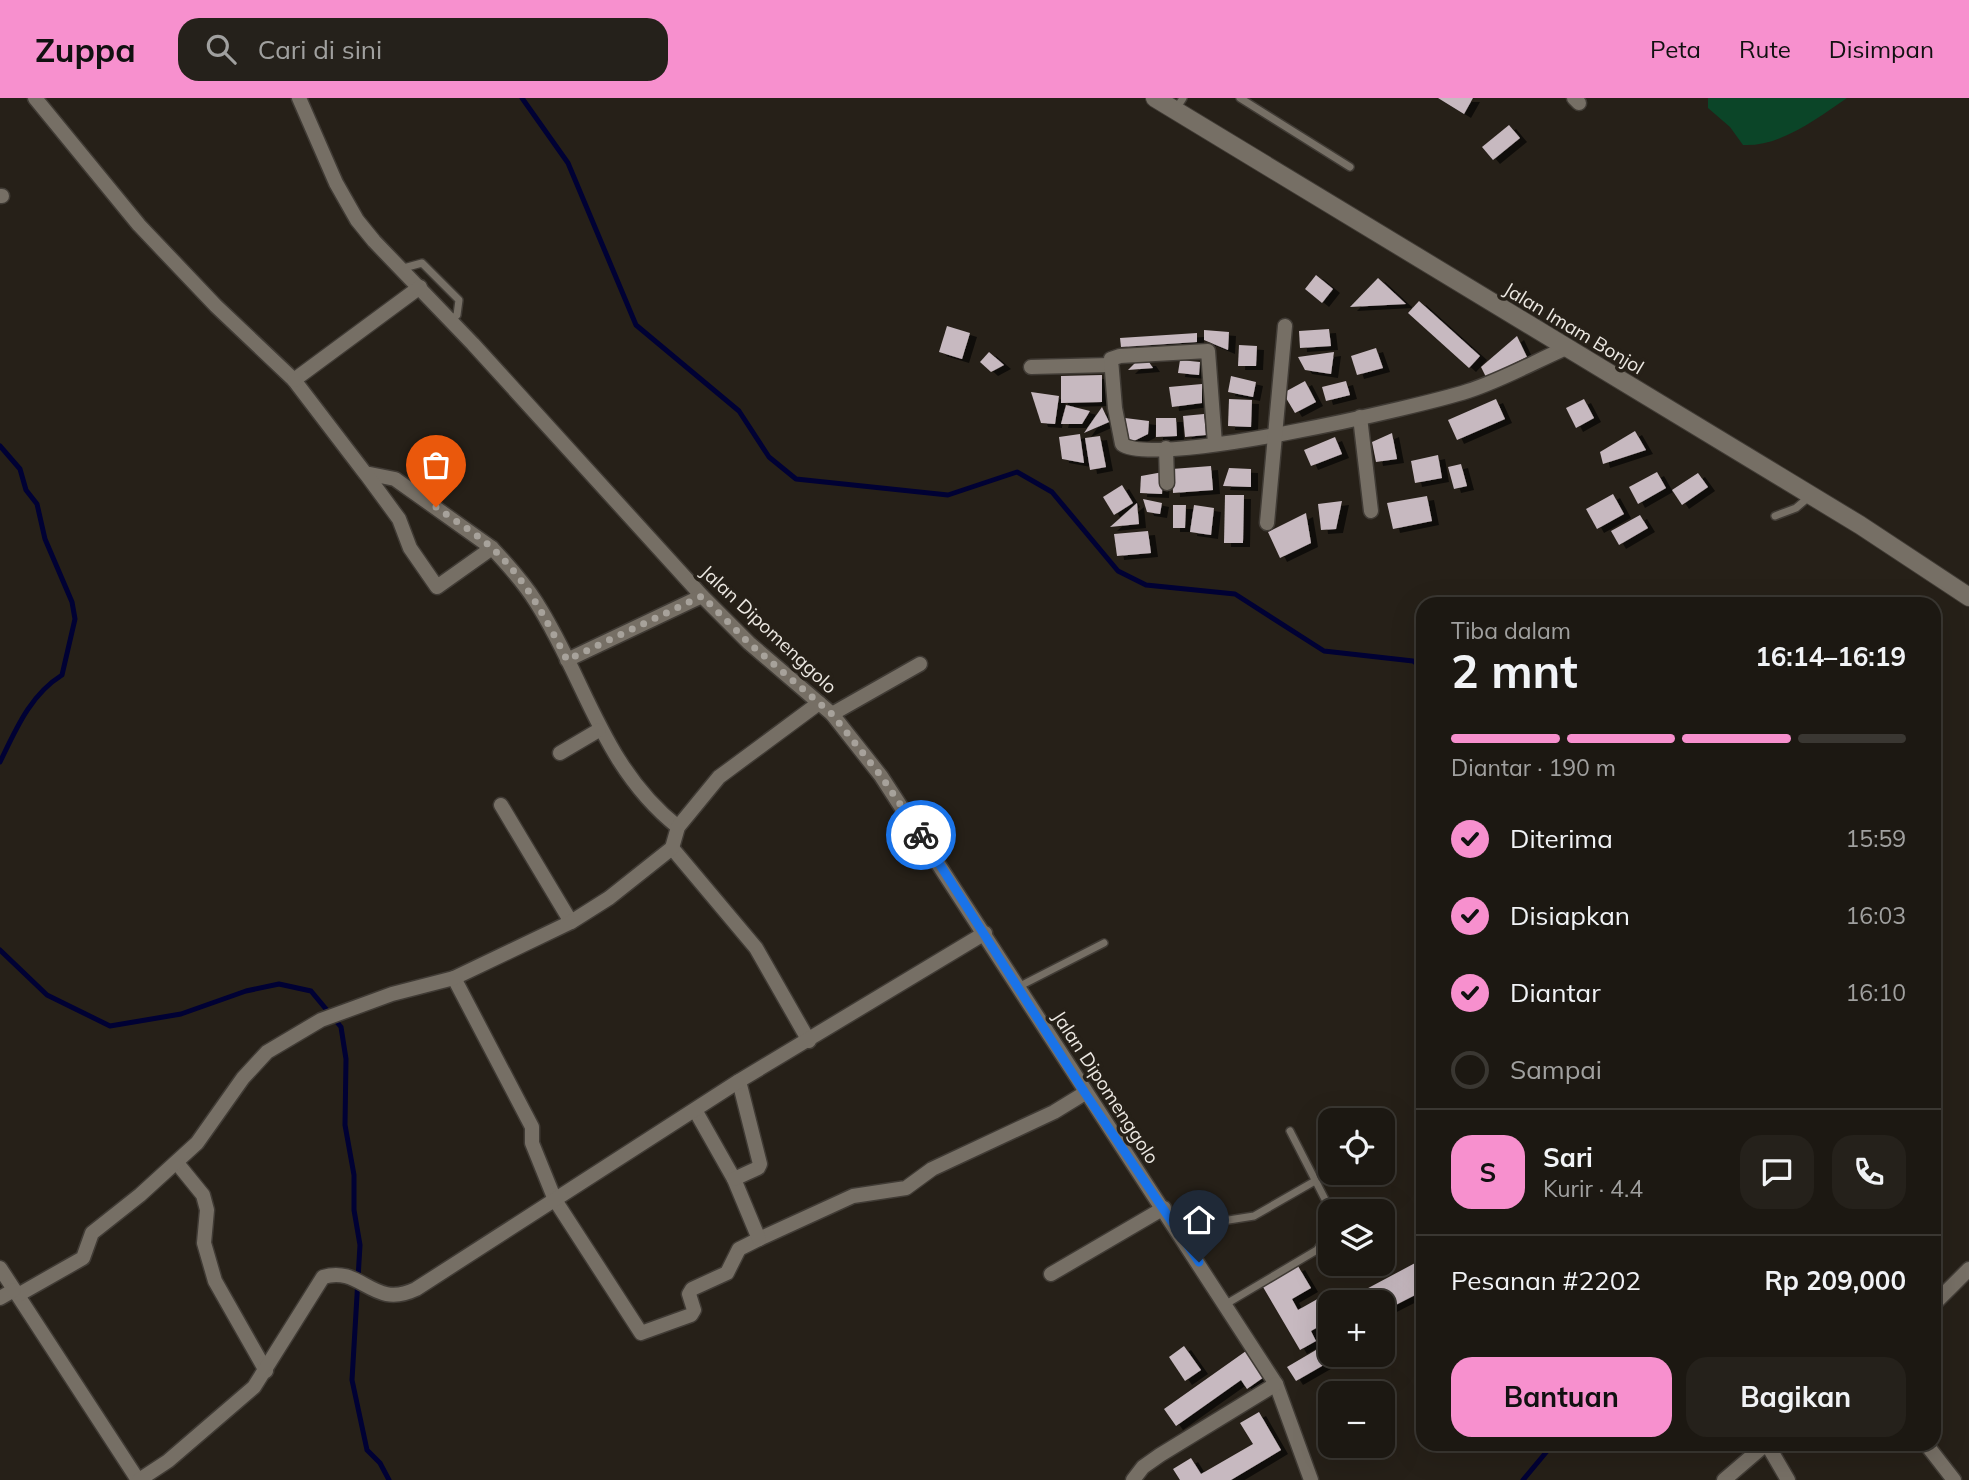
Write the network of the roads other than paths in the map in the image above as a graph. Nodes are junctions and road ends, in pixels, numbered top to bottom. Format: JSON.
{"nodes":[{"id":1,"x":35,"y":98,"type":"edge"},
{"id":2,"x":299,"y":98,"type":"edge"},
{"id":3,"x":1155,"y":98,"type":"edge"},
{"id":4,"x":1240,"y":98,"type":"edge"},
{"id":5,"x":1179,"y":104,"type":"edge"},
{"id":6,"x":1350,"y":167,"type":"dead end"},
{"id":7,"x":400,"y":269,"type":"junction"},
{"id":8,"x":420,"y":287,"type":"junction"},
{"id":9,"x":451,"y":320,"type":"junction"},
{"id":10,"x":1285,"y":326,"type":"dead end"},
{"id":11,"x":1566,"y":348,"type":"junction"},
{"id":12,"x":1110,"y":365,"type":"junction"},
{"id":13,"x":1031,"y":367,"type":"dead end"},
{"id":14,"x":294,"y":380,"type":"junction"},
{"id":15,"x":1360,"y":417,"type":"junction"},
{"id":16,"x":1276,"y":437,"type":"junction"},
{"id":17,"x":1215,"y":444,"type":"junction"},
{"id":18,"x":1166,"y":449,"type":"junction"},
{"id":19,"x":365,"y":473,"type":"junction"},
{"id":20,"x":1167,"y":483,"type":"dead end"},
{"id":21,"x":1811,"y":496,"type":"junction"},
{"id":22,"x":1371,"y":511,"type":"dead end"},
{"id":23,"x":1775,"y":516,"type":"dead end"},
{"id":24,"x":1267,"y":523,"type":"dead end"},
{"id":25,"x":492,"y":548,"type":"junction"},
{"id":26,"x":702,"y":596,"type":"junction"},
{"id":27,"x":1969,"y":597,"type":"edge"},
{"id":28,"x":567,"y":660,"type":"junction"},
{"id":29,"x":920,"y":664,"type":"dead end"},
{"id":30,"x":819,"y":702,"type":"junction"},
{"id":31,"x":832,"y":714,"type":"junction"},
{"id":32,"x":599,"y":730,"type":"junction"},
{"id":33,"x":560,"y":753,"type":"dead end"},
{"id":34,"x":501,"y":805,"type":"dead end"},
{"id":35,"x":678,"y":827,"type":"junction"},
{"id":36,"x":672,"y":848,"type":"junction"},
{"id":37,"x":571,"y":922,"type":"junction"},
{"id":38,"x":985,"y":933,"type":"junction"},
{"id":39,"x":1104,"y":943,"type":"dead end"},
{"id":40,"x":454,"y":978,"type":"junction"},
{"id":41,"x":1018,"y":987,"type":"junction"},
{"id":42,"x":809,"y":1041,"type":"junction"},
{"id":43,"x":739,"y":1082,"type":"junction"},
{"id":44,"x":1085,"y":1093,"type":"junction"},
{"id":45,"x":695,"y":1110,"type":"junction"},
{"id":46,"x":1290,"y":1131,"type":"dead end"},
{"id":47,"x":177,"y":1163,"type":"junction"},
{"id":48,"x":734,"y":1179,"type":"junction"},
{"id":49,"x":1315,"y":1181,"type":"junction"},
{"id":50,"x":1325,"y":1199,"type":"edge"},
{"id":51,"x":555,"y":1200,"type":"junction"},
{"id":52,"x":1164,"y":1208,"type":"junction"},
{"id":53,"x":759,"y":1239,"type":"junction"},
{"id":54,"x":1185,"y":1240,"type":"junction"},
{"id":55,"x":1318,"y":1249,"type":"edge"},
{"id":56,"x":0,"y":1268,"type":"edge"},
{"id":57,"x":1969,"y":1269,"type":"edge"},
{"id":58,"x":1051,"y":1274,"type":"dead end"},
{"id":59,"x":16,"y":1293,"type":"junction"},
{"id":60,"x":1941,"y":1297,"type":"edge"},
{"id":61,"x":0,"y":1298,"type":"edge"},
{"id":62,"x":1226,"y":1304,"type":"junction"},
{"id":63,"x":266,"y":1371,"type":"junction"},
{"id":64,"x":1276,"y":1384,"type":"junction"},
{"id":65,"x":1759,"y":1451,"type":"edge"},
{"id":66,"x":1771,"y":1451,"type":"edge"},
{"id":67,"x":1931,"y":1451,"type":"edge"},
{"id":68,"x":138,"y":1480,"type":"edge"},
{"id":69,"x":1133,"y":1480,"type":"edge"},
{"id":70,"x":1311,"y":1480,"type":"edge"},
{"id":71,"x":1724,"y":1480,"type":"edge"},
{"id":72,"x":1788,"y":1480,"type":"edge"},
{"id":73,"x":1954,"y":1480,"type":"edge"}],
"edges":[{"from":1,"to":14,"type":"street"},
{"from":2,"to":7,"type":"street","name":"Jalan Dipomenggolo"},
{"from":3,"to":5,"type":"main road","name":"Jalan Imam Bonjol"},
{"from":4,"to":6,"type":"lane"},
{"from":5,"to":11,"type":"main road","name":"Jalan Imam Bonjol"},
{"from":7,"to":8,"type":"street","name":"Jalan Dipomenggolo"},
{"from":7,"to":9,"type":"lane"},
{"from":8,"to":9,"type":"street","name":"Jalan Dipomenggolo"},
{"from":8,"to":14,"type":"street"},
{"from":9,"to":26,"type":"street","name":"Jalan Dipomenggolo"},
{"from":10,"to":16,"type":"street"},
{"from":11,"to":15,"type":"street"},
{"from":11,"to":21,"type":"main road","name":"Jalan Imam Bonjol"},
{"from":12,"to":13,"type":"street"},
{"from":12,"to":17,"type":"street"},
{"from":12,"to":18,"type":"street"},
{"from":14,"to":19,"type":"street"},
{"from":15,"to":16,"type":"street"},
{"from":15,"to":22,"type":"street"},
{"from":16,"to":17,"type":"street"},
{"from":16,"to":24,"type":"street"},
{"from":17,"to":18,"type":"street"},
{"from":18,"to":20,"type":"street"},
{"from":19,"to":25,"type":"street"},
{"from":19,"to":25,"type":"street"},
{"from":21,"to":23,"type":"lane"},
{"from":21,"to":27,"type":"main road","name":"Jalan Imam Bonjol"},
{"from":25,"to":28,"type":"street"},
{"from":26,"to":28,"type":"street"},
{"from":26,"to":30,"type":"street","name":"Jalan Dipomenggolo"},
{"from":28,"to":32,"type":"street"},
{"from":29,"to":31,"type":"street"},
{"from":30,"to":31,"type":"street","name":"Jalan Dipomenggolo"},
{"from":30,"to":35,"type":"street"},
{"from":31,"to":38,"type":"street","name":"Jalan Dipomenggolo"},
{"from":32,"to":33,"type":"street"},
{"from":32,"to":35,"type":"street"},
{"from":34,"to":37,"type":"street"},
{"from":35,"to":36,"type":"street"},
{"from":36,"to":37,"type":"street"},
{"from":36,"to":42,"type":"street"},
{"from":37,"to":40,"type":"street"},
{"from":38,"to":41,"type":"street","name":"Jalan Dipomenggolo"},
{"from":38,"to":42,"type":"street"},
{"from":39,"to":41,"type":"lane"},
{"from":40,"to":47,"type":"street"},
{"from":40,"to":51,"type":"street"},
{"from":41,"to":44,"type":"street","name":"Jalan Dipomenggolo"},
{"from":42,"to":43,"type":"street"},
{"from":43,"to":45,"type":"street"},
{"from":43,"to":48,"type":"street"},
{"from":44,"to":52,"type":"street","name":"Jalan Dipomenggolo"},
{"from":44,"to":53,"type":"street"},
{"from":45,"to":48,"type":"street"},
{"from":45,"to":51,"type":"street"},
{"from":46,"to":49,"type":"lane"},
{"from":47,"to":59,"type":"street"},
{"from":47,"to":63,"type":"street"},
{"from":48,"to":53,"type":"street"},
{"from":49,"to":50,"type":"lane"},
{"from":49,"to":54,"type":"lane"},
{"from":51,"to":53,"type":"street"},
{"from":51,"to":63,"type":"street"},
{"from":52,"to":54,"type":"street","name":"Jalan Dipomenggolo"},
{"from":52,"to":58,"type":"street"},
{"from":54,"to":62,"type":"street","name":"Jalan Dipomenggolo"},
{"from":55,"to":62,"type":"lane"},
{"from":56,"to":59,"type":"street"},
{"from":57,"to":60,"type":"street"},
{"from":59,"to":61,"type":"street"},
{"from":59,"to":68,"type":"street"},
{"from":62,"to":64,"type":"street","name":"Jalan Dipomenggolo"},
{"from":63,"to":68,"type":"street"},
{"from":64,"to":69,"type":"street"},
{"from":64,"to":70,"type":"street","name":"Jalan Dipomenggolo"},
{"from":65,"to":71,"type":"street"},
{"from":66,"to":72,"type":"street"},
{"from":67,"to":73,"type":"street"}]}
